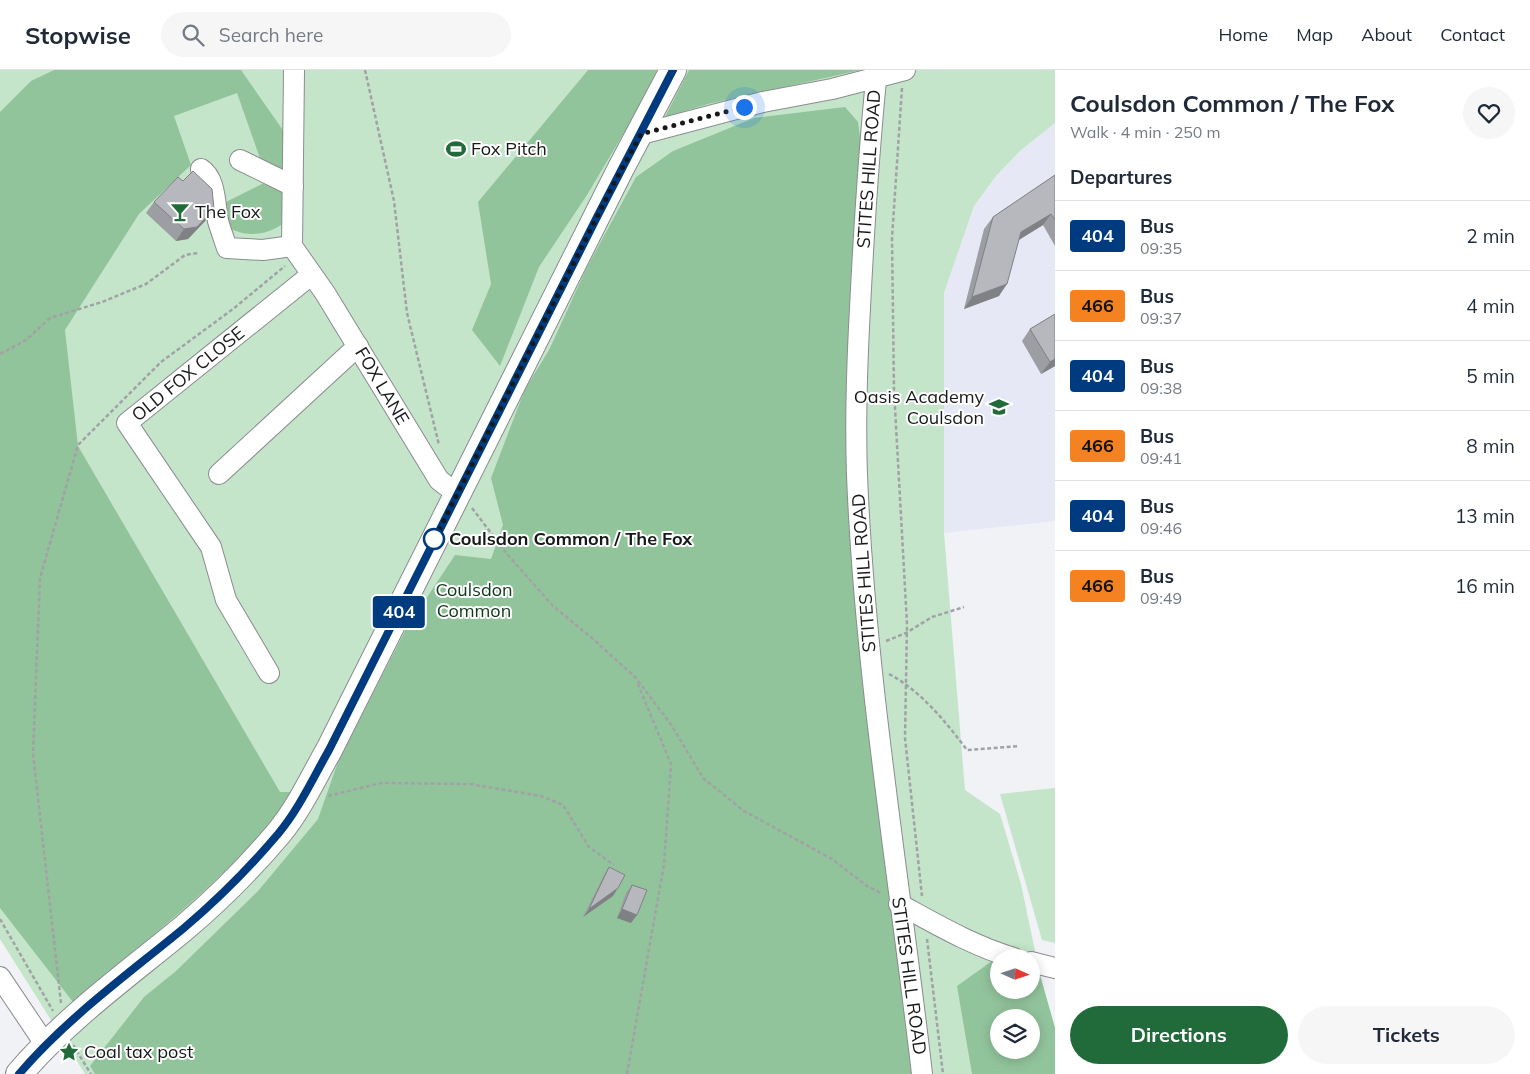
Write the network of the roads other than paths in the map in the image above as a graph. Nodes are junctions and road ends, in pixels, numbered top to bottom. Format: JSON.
{"nodes":[{"id":1,"x":294,"y":70,"type":"edge"},
{"id":2,"x":673,"y":70,"type":"edge"},
{"id":3,"x":904,"y":70,"type":"edge"},
{"id":4,"x":877,"y":73,"type":"edge"},
{"id":5,"x":641,"y":134,"type":"junction"},
{"id":6,"x":240,"y":160,"type":"dead end"},
{"id":7,"x":201,"y":169,"type":"dead end"},
{"id":8,"x":293,"y":186,"type":"junction"},
{"id":9,"x":292,"y":246,"type":"junction"},
{"id":10,"x":311,"y":275,"type":"junction"},
{"id":11,"x":358,"y":346,"type":"junction"},
{"id":12,"x":219,"y":474,"type":"dead end"},
{"id":13,"x":457,"y":494,"type":"junction"},
{"id":14,"x":269,"y":673,"type":"dead end"},
{"id":15,"x":899,"y":904,"type":"junction"},
{"id":16,"x":990,"y":950,"type":"edge"},
{"id":17,"x":0,"y":977,"type":"edge"},
{"id":18,"x":54,"y":1037,"type":"junction"},
{"id":19,"x":19,"y":1074,"type":"edge"},
{"id":20,"x":922,"y":1074,"type":"edge"}],
"edges":[{"from":1,"to":8,"type":"street"},
{"from":2,"to":5,"type":"main road"},
{"from":3,"to":4,"type":"street"},
{"from":4,"to":5,"type":"street"},
{"from":4,"to":15,"type":"street","name":"STITES HILL ROAD"},
{"from":5,"to":13,"type":"main road"},
{"from":6,"to":8,"type":"street"},
{"from":7,"to":9,"type":"street"},
{"from":8,"to":9,"type":"street"},
{"from":9,"to":10,"type":"street","name":"FOX LANE"},
{"from":10,"to":11,"type":"street","name":"FOX LANE"},
{"from":10,"to":14,"type":"street","name":"OLD FOX CLOSE"},
{"from":11,"to":12,"type":"street"},
{"from":11,"to":13,"type":"street","name":"FOX LANE"},
{"from":13,"to":18,"type":"main road"},
{"from":15,"to":16,"type":"street"},
{"from":15,"to":20,"type":"street","name":"STITES HILL ROAD"},
{"from":17,"to":18,"type":"street"},
{"from":18,"to":19,"type":"main road"}]}
